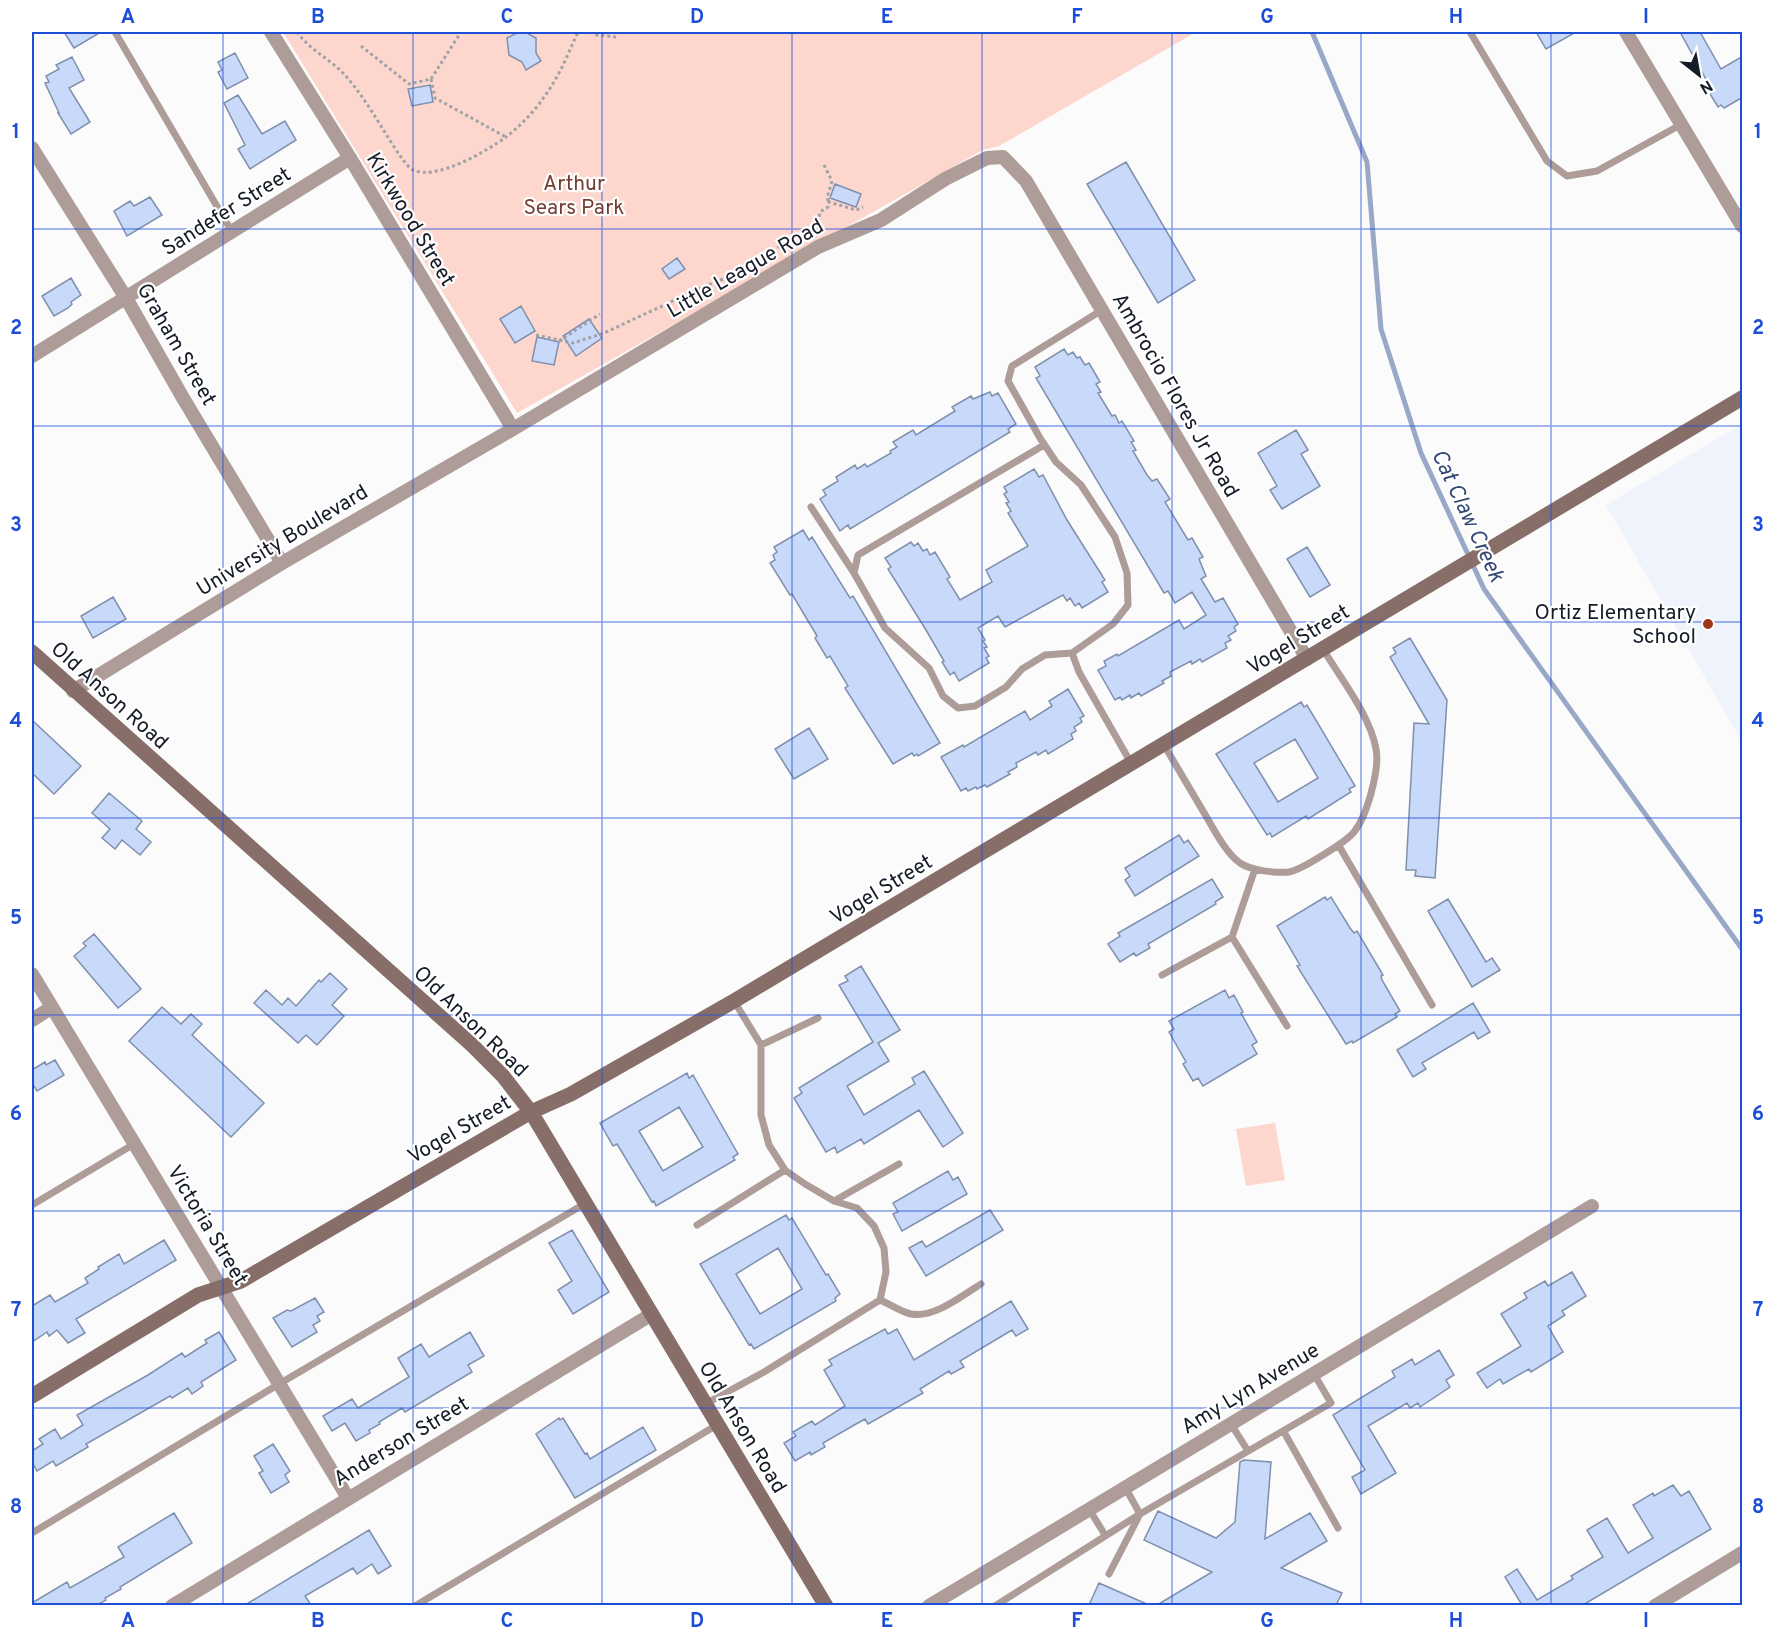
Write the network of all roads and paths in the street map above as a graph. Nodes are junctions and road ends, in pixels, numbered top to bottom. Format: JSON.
{"nodes":[{"id":1,"x":115,"y":32,"type":"edge"},
{"id":2,"x":271,"y":32,"type":"edge"},
{"id":3,"x":297,"y":32,"type":"edge"},
{"id":4,"x":461,"y":32,"type":"edge"},
{"id":5,"x":578,"y":32,"type":"edge"},
{"id":6,"x":590,"y":32,"type":"edge"},
{"id":7,"x":1470,"y":32,"type":"edge"},
{"id":8,"x":1626,"y":32,"type":"edge"},
{"id":9,"x":616,"y":37,"type":"dead end"},
{"id":10,"x":361,"y":46,"type":"dead end"},
{"id":11,"x":431,"y":79,"type":"junction"},
{"id":12,"x":1682,"y":124,"type":"junction"},
{"id":13,"x":506,"y":137,"type":"junction"},
{"id":14,"x":32,"y":148,"type":"edge"},
{"id":15,"x":1003,"y":157,"type":"joint"},
{"id":16,"x":350,"y":158,"type":"junction"},
{"id":17,"x":824,"y":165,"type":"dead end"},
{"id":18,"x":829,"y":202,"type":"junction"},
{"id":19,"x":863,"y":207,"type":"dead end"},
{"id":20,"x":1743,"y":226,"type":"edge"},
{"id":21,"x":232,"y":232,"type":"junction"},
{"id":22,"x":126,"y":298,"type":"junction"},
{"id":23,"x":1102,"y":310,"type":"junction"},
{"id":24,"x":600,"y":314,"type":"dead end"},
{"id":25,"x":536,"y":335,"type":"dead end"},
{"id":26,"x":559,"y":341,"type":"junction"},
{"id":27,"x":32,"y":356,"type":"edge"},
{"id":28,"x":1743,"y":398,"type":"edge"},
{"id":29,"x":513,"y":429,"type":"junction"},
{"id":30,"x":1044,"y":445,"type":"junction"},
{"id":31,"x":811,"y":507,"type":"dead end"},
{"id":32,"x":282,"y":563,"type":"junction"},
{"id":33,"x":854,"y":573,"type":"junction"},
{"id":34,"x":1323,"y":649,"type":"junction"},
{"id":35,"x":32,"y":652,"type":"edge"},
{"id":36,"x":1072,"y":653,"type":"junction"},
{"id":37,"x":1306,"y":659,"type":"junction"},
{"id":38,"x":73,"y":691,"type":"junction"},
{"id":39,"x":1164,"y":745,"type":"junction"},
{"id":40,"x":1132,"y":764,"type":"junction"},
{"id":41,"x":1339,"y":846,"type":"junction"},
{"id":42,"x":1256,"y":869,"type":"junction"},
{"id":43,"x":1232,"y":937,"type":"junction"},
{"id":44,"x":32,"y":974,"type":"edge"},
{"id":45,"x":1162,"y":975,"type":"dead end"},
{"id":46,"x":734,"y":1001,"type":"junction"},
{"id":47,"x":1432,"y":1005,"type":"dead end"},
{"id":48,"x":51,"y":1008,"type":"junction"},
{"id":49,"x":818,"y":1018,"type":"dead end"},
{"id":50,"x":32,"y":1020,"type":"edge"},
{"id":51,"x":1287,"y":1026,"type":"dead end"},
{"id":52,"x":761,"y":1045,"type":"junction"},
{"id":53,"x":531,"y":1112,"type":"junction"},
{"id":54,"x":134,"y":1144,"type":"junction"},
{"id":55,"x":899,"y":1164,"type":"dead end"},
{"id":56,"x":786,"y":1170,"type":"junction"},
{"id":57,"x":834,"y":1201,"type":"junction"},
{"id":58,"x":586,"y":1203,"type":"junction"},
{"id":59,"x":32,"y":1205,"type":"edge"},
{"id":60,"x":1592,"y":1206,"type":"dead end"},
{"id":61,"x":697,"y":1225,"type":"dead end"},
{"id":62,"x":981,"y":1284,"type":"dead end"},
{"id":63,"x":220,"y":1287,"type":"junction"},
{"id":64,"x":880,"y":1300,"type":"junction"},
{"id":65,"x":652,"y":1314,"type":"junction"},
{"id":66,"x":1313,"y":1374,"type":"junction"},
{"id":67,"x":279,"y":1384,"type":"junction"},
{"id":68,"x":32,"y":1395,"type":"edge"},
{"id":69,"x":705,"y":1405,"type":"junction"},
{"id":70,"x":1231,"y":1424,"type":"junction"},
{"id":71,"x":717,"y":1425,"type":"junction"},
{"id":72,"x":1284,"y":1432,"type":"junction"},
{"id":73,"x":1248,"y":1451,"type":"junction"},
{"id":74,"x":1125,"y":1487,"type":"junction"},
{"id":75,"x":348,"y":1498,"type":"junction"},
{"id":76,"x":1089,"y":1509,"type":"junction"},
{"id":77,"x":1140,"y":1514,"type":"junction"},
{"id":78,"x":1338,"y":1528,"type":"dead end"},
{"id":79,"x":32,"y":1533,"type":"edge"},
{"id":80,"x":1105,"y":1535,"type":"junction"},
{"id":81,"x":1743,"y":1553,"type":"edge"},
{"id":82,"x":1109,"y":1574,"type":"dead end"},
{"id":83,"x":172,"y":1605,"type":"edge"},
{"id":84,"x":415,"y":1605,"type":"edge"},
{"id":85,"x":826,"y":1605,"type":"edge"},
{"id":86,"x":929,"y":1605,"type":"edge"},
{"id":87,"x":995,"y":1605,"type":"edge"},
{"id":88,"x":1655,"y":1605,"type":"edge"}],
"edges":[{"from":1,"to":21,"type":"lane"},
{"from":2,"to":16,"type":"street","name":"Kirkwood Street"},
{"from":3,"to":13,"type":"path"},
{"from":4,"to":11,"type":"path"},
{"from":5,"to":13,"type":"path"},
{"from":6,"to":9,"type":"path"},
{"from":7,"to":12,"type":"lane"},
{"from":8,"to":12,"type":"street"},
{"from":10,"to":11,"type":"path"},
{"from":11,"to":13,"type":"path"},
{"from":12,"to":20,"type":"street"},
{"from":14,"to":22,"type":"street","name":"Graham Street"},
{"from":15,"to":23,"type":"street","name":"Ambrocio Flores Jr Road"},
{"from":15,"to":29,"type":"street","name":"Little League Road"},
{"from":16,"to":21,"type":"street","name":"Sandefer Street"},
{"from":16,"to":29,"type":"street","name":"Kirkwood Street"},
{"from":17,"to":18,"type":"path"},
{"from":18,"to":19,"type":"path"},
{"from":18,"to":26,"type":"path"},
{"from":21,"to":22,"type":"street","name":"Sandefer Street"},
{"from":22,"to":27,"type":"street","name":"Sandefer Street"},
{"from":22,"to":32,"type":"street","name":"Graham Street"},
{"from":23,"to":30,"type":"lane"},
{"from":23,"to":37,"type":"street","name":"Ambrocio Flores Jr Road"},
{"from":24,"to":26,"type":"path"},
{"from":25,"to":26,"type":"path"},
{"from":28,"to":34,"type":"street","name":"Vogel Street"},
{"from":29,"to":32,"type":"street","name":"University Boulevard"},
{"from":30,"to":33,"type":"lane"},
{"from":30,"to":36,"type":"lane"},
{"from":31,"to":33,"type":"lane"},
{"from":32,"to":38,"type":"street","name":"University Boulevard"},
{"from":33,"to":36,"type":"lane"},
{"from":34,"to":37,"type":"street","name":"Vogel Street"},
{"from":34,"to":41,"type":"lane"},
{"from":35,"to":38,"type":"street","name":"Old Anson Road"},
{"from":36,"to":40,"type":"lane"},
{"from":37,"to":39,"type":"street","name":"Vogel Street"},
{"from":38,"to":53,"type":"street","name":"Old Anson Road"},
{"from":39,"to":40,"type":"street","name":"Vogel Street"},
{"from":39,"to":42,"type":"lane"},
{"from":40,"to":46,"type":"street","name":"Vogel Street"},
{"from":41,"to":42,"type":"lane"},
{"from":41,"to":47,"type":"lane"},
{"from":42,"to":43,"type":"lane"},
{"from":43,"to":45,"type":"lane"},
{"from":43,"to":51,"type":"lane"},
{"from":44,"to":48,"type":"street","name":"Victoria Street"},
{"from":46,"to":52,"type":"lane"},
{"from":46,"to":53,"type":"street","name":"Vogel Street"},
{"from":48,"to":50,"type":"street"},
{"from":48,"to":54,"type":"street","name":"Victoria Street"},
{"from":49,"to":52,"type":"lane"},
{"from":52,"to":56,"type":"lane"},
{"from":53,"to":58,"type":"street","name":"Old Anson Road"},
{"from":53,"to":63,"type":"street","name":"Vogel Street"},
{"from":54,"to":59,"type":"lane"},
{"from":54,"to":63,"type":"street","name":"Victoria Street"},
{"from":55,"to":57,"type":"lane"},
{"from":56,"to":57,"type":"lane"},
{"from":56,"to":61,"type":"lane"},
{"from":57,"to":64,"type":"lane"},
{"from":58,"to":65,"type":"street","name":"Old Anson Road"},
{"from":58,"to":67,"type":"lane"},
{"from":60,"to":66,"type":"street","name":"Amy Lyn Avenue"},
{"from":62,"to":64,"type":"lane"},
{"from":63,"to":67,"type":"street","name":"Victoria Street"},
{"from":63,"to":68,"type":"street","name":"Vogel Street"},
{"from":64,"to":69,"type":"lane"},
{"from":65,"to":69,"type":"street","name":"Old Anson Road"},
{"from":65,"to":75,"type":"street","name":"Anderson Street"},
{"from":66,"to":70,"type":"street","name":"Amy Lyn Avenue"},
{"from":66,"to":72,"type":"lane"},
{"from":67,"to":75,"type":"street","name":"Victoria Street"},
{"from":67,"to":79,"type":"lane"},
{"from":69,"to":71,"type":"street","name":"Old Anson Road"},
{"from":70,"to":73,"type":"lane"},
{"from":70,"to":74,"type":"street","name":"Amy Lyn Avenue"},
{"from":71,"to":84,"type":"lane"},
{"from":71,"to":85,"type":"street","name":"Old Anson Road"},
{"from":72,"to":73,"type":"lane"},
{"from":72,"to":78,"type":"lane"},
{"from":73,"to":77,"type":"lane"},
{"from":74,"to":76,"type":"street","name":"Amy Lyn Avenue"},
{"from":74,"to":77,"type":"lane"},
{"from":75,"to":83,"type":"street","name":"Anderson Street"},
{"from":76,"to":80,"type":"lane"},
{"from":76,"to":86,"type":"street","name":"Amy Lyn Avenue"},
{"from":77,"to":80,"type":"lane"},
{"from":77,"to":82,"type":"lane"},
{"from":80,"to":87,"type":"lane"},
{"from":81,"to":88,"type":"street"}]}
